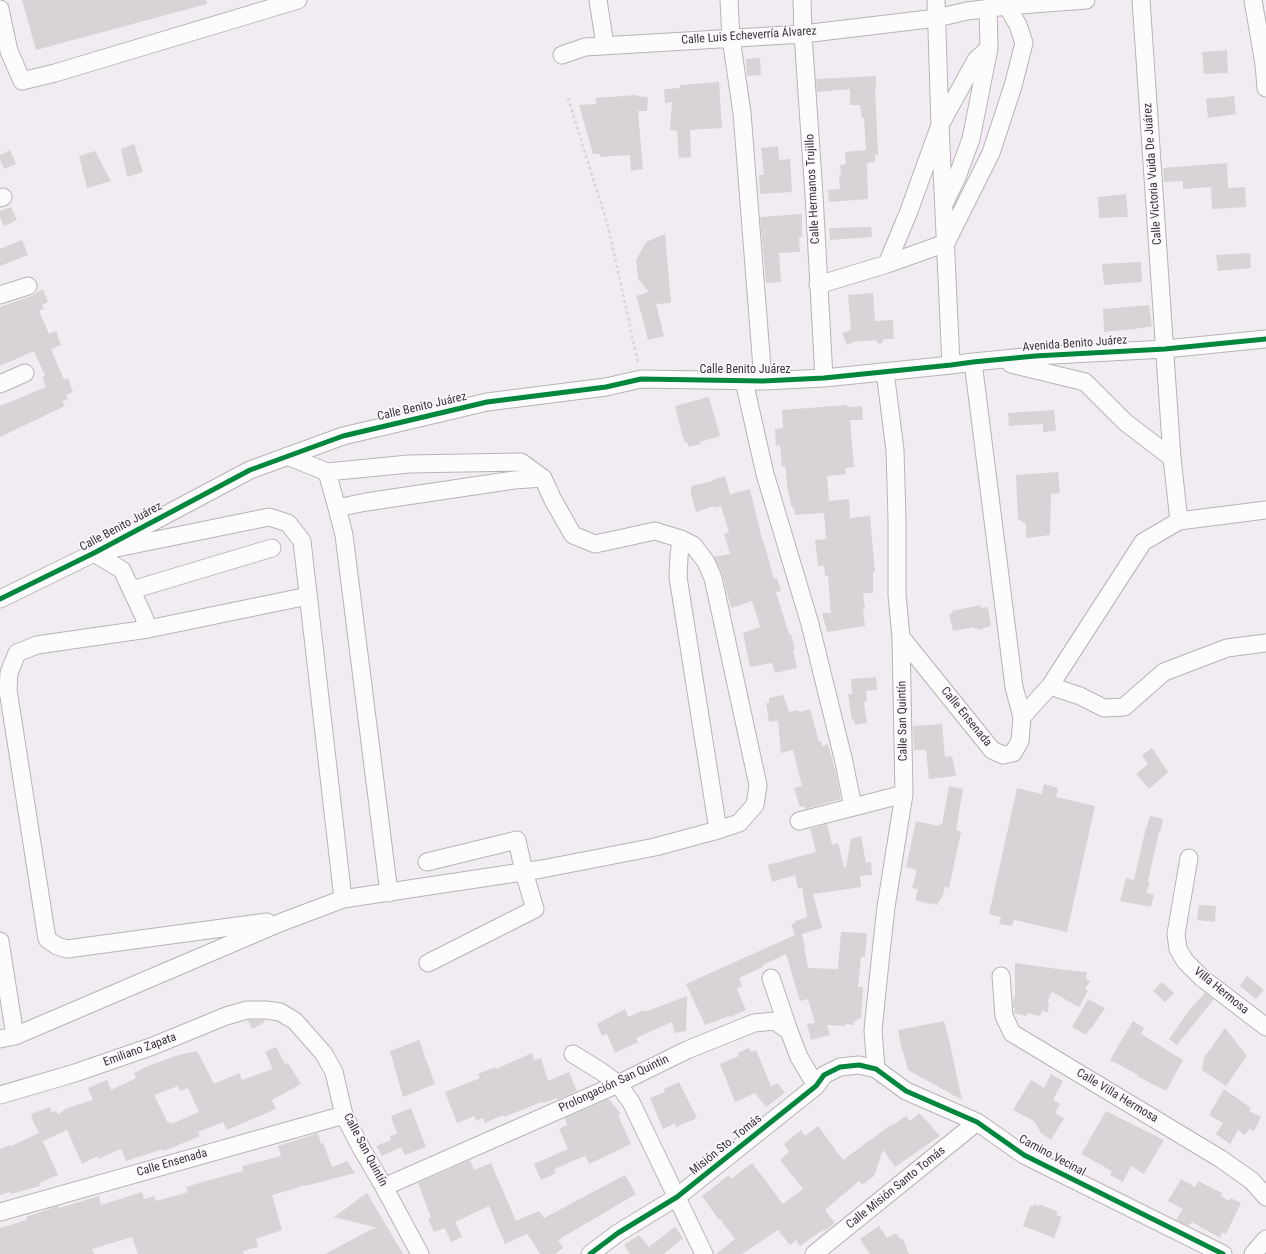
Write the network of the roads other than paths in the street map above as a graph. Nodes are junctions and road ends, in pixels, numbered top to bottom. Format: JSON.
{"nodes":[{"id":1,"x":298,"y":0,"type":"edge"},
{"id":2,"x":598,"y":0,"type":"edge"},
{"id":3,"x":729,"y":0,"type":"edge"},
{"id":4,"x":802,"y":0,"type":"edge"},
{"id":5,"x":936,"y":0,"type":"edge"},
{"id":6,"x":1086,"y":0,"type":"edge"},
{"id":7,"x":1141,"y":0,"type":"edge"},
{"id":8,"x":1254,"y":0,"type":"edge"},
{"id":9,"x":1007,"y":3,"type":"edge"},
{"id":10,"x":0,"y":9,"type":"edge"},
{"id":11,"x":988,"y":9,"type":"junction"},
{"id":12,"x":937,"y":18,"type":"junction"},
{"id":13,"x":803,"y":34,"type":"junction"},
{"id":14,"x":731,"y":38,"type":"junction"},
{"id":15,"x":605,"y":45,"type":"junction"},
{"id":16,"x":989,"y":48,"type":"junction"},
{"id":17,"x":5,"y":53,"type":"edge"},
{"id":18,"x":562,"y":55,"type":"dead end"},
{"id":19,"x":1266,"y":88,"type":"edge"},
{"id":20,"x":940,"y":126,"type":"junction"},
{"id":21,"x":944,"y":204,"type":"junction"},
{"id":22,"x":946,"y":243,"type":"junction"},
{"id":23,"x":887,"y":264,"type":"junction"},
{"id":24,"x":818,"y":285,"type":"junction"},
{"id":25,"x":28,"y":286,"type":"dead end"},
{"id":26,"x":0,"y":294,"type":"edge"},
{"id":27,"x":1266,"y":339,"type":"edge"},
{"id":28,"x":1165,"y":349,"type":"junction"},
{"id":29,"x":994,"y":360,"type":"junction"},
{"id":30,"x":973,"y":362,"type":"junction"},
{"id":31,"x":952,"y":365,"type":"junction"},
{"id":32,"x":885,"y":372,"type":"junction"},
{"id":33,"x":25,"y":373,"type":"dead end"},
{"id":34,"x":824,"y":378,"type":"junction"},
{"id":35,"x":744,"y":381,"type":"junction"},
{"id":36,"x":763,"y":381,"type":"junction"},
{"id":37,"x":0,"y":384,"type":"edge"},
{"id":38,"x":287,"y":456,"type":"junction"},
{"id":39,"x":1172,"y":458,"type":"junction"},
{"id":40,"x":327,"y":472,"type":"junction"},
{"id":41,"x":544,"y":478,"type":"junction"},
{"id":42,"x":337,"y":508,"type":"junction"},
{"id":43,"x":1266,"y":510,"type":"edge"},
{"id":44,"x":1179,"y":521,"type":"junction"},
{"id":45,"x":681,"y":539,"type":"junction"},
{"id":46,"x":272,"y":548,"type":"dead end"},
{"id":47,"x":94,"y":553,"type":"junction"},
{"id":48,"x":132,"y":590,"type":"junction"},
{"id":49,"x":308,"y":596,"type":"junction"},
{"id":50,"x":0,"y":599,"type":"edge"},
{"id":51,"x":148,"y":629,"type":"junction"},
{"id":52,"x":901,"y":637,"type":"junction"},
{"id":53,"x":1266,"y":643,"type":"edge"},
{"id":54,"x":1050,"y":686,"type":"junction"},
{"id":55,"x":1022,"y":717,"type":"junction"},
{"id":56,"x":904,"y":794,"type":"junction"},
{"id":57,"x":853,"y":807,"type":"junction"},
{"id":58,"x":799,"y":821,"type":"dead end"},
{"id":59,"x":718,"y":830,"type":"junction"},
{"id":60,"x":1190,"y":858,"type":"dead end"},
{"id":61,"x":427,"y":862,"type":"dead end"},
{"id":62,"x":524,"y":872,"type":"junction"},
{"id":63,"x":389,"y":893,"type":"junction"},
{"id":64,"x":344,"y":899,"type":"junction"},
{"id":65,"x":290,"y":919,"type":"junction"},
{"id":66,"x":0,"y":941,"type":"edge"},
{"id":67,"x":428,"y":963,"type":"dead end"},
{"id":68,"x":1001,"y":976,"type":"dead end"},
{"id":69,"x":771,"y":978,"type":"dead end"},
{"id":70,"x":280,"y":1012,"type":"joint"},
{"id":71,"x":1266,"y":1027,"type":"edge"},
{"id":72,"x":789,"y":1031,"type":"junction"},
{"id":73,"x":8,"y":1038,"type":"edge"},
{"id":74,"x":573,"y":1054,"type":"dead end"},
{"id":75,"x":876,"y":1069,"type":"junction"},
{"id":76,"x":618,"y":1084,"type":"junction"},
{"id":77,"x":816,"y":1086,"type":"junction"},
{"id":78,"x":0,"y":1095,"type":"edge"},
{"id":79,"x":344,"y":1115,"type":"junction"},
{"id":80,"x":977,"y":1122,"type":"junction"},
{"id":81,"x":384,"y":1187,"type":"junction"},
{"id":82,"x":677,"y":1197,"type":"junction"},
{"id":83,"x":1266,"y":1197,"type":"edge"},
{"id":84,"x":0,"y":1212,"type":"edge"},
{"id":85,"x":1266,"y":1239,"type":"edge"},
{"id":86,"x":420,"y":1254,"type":"edge"},
{"id":87,"x":590,"y":1254,"type":"edge"},
{"id":88,"x":704,"y":1254,"type":"edge"},
{"id":89,"x":814,"y":1254,"type":"edge"},
{"id":90,"x":1223,"y":1254,"type":"edge"},
{"id":91,"x":1253,"y":1254,"type":"edge"}],
"edges":[{"from":1,"to":17,"type":"street"},
{"from":2,"to":15,"type":"street"},
{"from":3,"to":14,"type":"street"},
{"from":4,"to":13,"type":"street","name":"Calle Hermanos Trujillo"},
{"from":5,"to":12,"type":"street"},
{"from":6,"to":9,"type":"street","name":"Calle Luis Echeverría Álvarez"},
{"from":7,"to":28,"type":"street","name":"Calle Victoria Vuida De Juárez"},
{"from":8,"to":19,"type":"street"},
{"from":9,"to":11,"type":"street","name":"Calle Luis Echeverría Álvarez"},
{"from":9,"to":22,"type":"street"},
{"from":10,"to":17,"type":"street"},
{"from":11,"to":12,"type":"street","name":"Calle Luis Echeverría Álvarez"},
{"from":11,"to":16,"type":"street"},
{"from":12,"to":13,"type":"street","name":"Calle Luis Echeverría Álvarez"},
{"from":12,"to":20,"type":"street"},
{"from":13,"to":14,"type":"street","name":"Calle Luis Echeverría Álvarez"},
{"from":13,"to":24,"type":"street","name":"Calle Hermanos Trujillo"},
{"from":14,"to":15,"type":"street","name":"Calle Luis Echeverría Álvarez"},
{"from":14,"to":36,"type":"street"},
{"from":15,"to":18,"type":"street","name":"Calle Luis Echeverría Álvarez"},
{"from":16,"to":20,"type":"street"},
{"from":16,"to":21,"type":"street"},
{"from":20,"to":21,"type":"street"},
{"from":20,"to":23,"type":"street"},
{"from":21,"to":22,"type":"street"},
{"from":22,"to":23,"type":"street"},
{"from":22,"to":31,"type":"street"},
{"from":23,"to":24,"type":"street"},
{"from":24,"to":34,"type":"street","name":"Calle Hermanos Trujillo"},
{"from":25,"to":26,"type":"street"},
{"from":27,"to":28,"type":"street","name":"Avenida Benito Juárez"},
{"from":28,"to":29,"type":"street","name":"Avenida Benito Juárez"},
{"from":28,"to":39,"type":"street","name":"Calle Victoria Vuida De Juárez"},
{"from":29,"to":30,"type":"street","name":"Avenida Benito Juárez"},
{"from":29,"to":39,"type":"street"},
{"from":30,"to":31,"type":"street","name":"Avenida Benito Juárez"},
{"from":30,"to":55,"type":"street","name":"Calle Ensenada"},
{"from":31,"to":32,"type":"street","name":"Avenida Benito Juárez"},
{"from":32,"to":34,"type":"street","name":"Calle Benito Juárez"},
{"from":32,"to":52,"type":"street","name":"Calle San Quintín"},
{"from":33,"to":37,"type":"street"},
{"from":34,"to":36,"type":"street","name":"Calle Benito Juárez"},
{"from":35,"to":36,"type":"street","name":"Calle Benito Juárez"},
{"from":35,"to":38,"type":"street","name":"Calle Benito Juárez"},
{"from":35,"to":57,"type":"street"},
{"from":38,"to":40,"type":"street"},
{"from":38,"to":47,"type":"street","name":"Calle Benito Juárez"},
{"from":39,"to":44,"type":"street","name":"Calle Victoria Vuida De Juárez"},
{"from":40,"to":41,"type":"street"},
{"from":40,"to":42,"type":"street"},
{"from":41,"to":42,"type":"street"},
{"from":41,"to":45,"type":"street"},
{"from":42,"to":63,"type":"street"},
{"from":43,"to":44,"type":"street"},
{"from":44,"to":54,"type":"street"},
{"from":45,"to":59,"type":"street"},
{"from":45,"to":59,"type":"street"},
{"from":46,"to":48,"type":"street"},
{"from":47,"to":48,"type":"street"},
{"from":47,"to":49,"type":"street"},
{"from":47,"to":50,"type":"street","name":"Calle Benito Juárez"},
{"from":48,"to":51,"type":"street"},
{"from":49,"to":51,"type":"street"},
{"from":49,"to":64,"type":"street"},
{"from":51,"to":65,"type":"street"},
{"from":52,"to":55,"type":"street","name":"Calle Ensenada"},
{"from":52,"to":56,"type":"street","name":"Calle San Quintín"},
{"from":53,"to":54,"type":"street"},
{"from":54,"to":55,"type":"street"},
{"from":56,"to":57,"type":"street"},
{"from":56,"to":75,"type":"street","name":"Calle San Quintín"},
{"from":57,"to":58,"type":"street"},
{"from":59,"to":62,"type":"street"},
{"from":60,"to":71,"type":"street","name":"Villa Hermosa"},
{"from":61,"to":62,"type":"street"},
{"from":62,"to":63,"type":"street"},
{"from":62,"to":67,"type":"street"},
{"from":63,"to":64,"type":"street"},
{"from":64,"to":65,"type":"street"},
{"from":65,"to":73,"type":"street"},
{"from":66,"to":73,"type":"street"},
{"from":68,"to":83,"type":"street","name":"Calle Villa Hermosa"},
{"from":69,"to":72,"type":"street"},
{"from":70,"to":78,"type":"street","name":"Emiliano Zapata"},
{"from":70,"to":79,"type":"street","name":"Calle San Quintín"},
{"from":72,"to":76,"type":"street","name":"Prolongación San Quintin"},
{"from":72,"to":77,"type":"street"},
{"from":74,"to":76,"type":"street"},
{"from":75,"to":77,"type":"street","name":"Misión Sto. Tomás"},
{"from":75,"to":80,"type":"street","name":"Camino Vecinal"},
{"from":76,"to":81,"type":"street","name":"Prolongación San Quintin"},
{"from":76,"to":82,"type":"street"},
{"from":77,"to":82,"type":"street","name":"Misión Sto. Tomás"},
{"from":79,"to":81,"type":"street","name":"Calle San Quintín"},
{"from":79,"to":84,"type":"street","name":"Calle Ensenada"},
{"from":80,"to":89,"type":"street","name":"Calle Misión Santo Tomás"},
{"from":80,"to":90,"type":"street","name":"Camino Vecinal"},
{"from":81,"to":86,"type":"street","name":"Calle San Quintín"},
{"from":82,"to":87,"type":"street","name":"Misión Sto. Tomás"},
{"from":82,"to":88,"type":"street"},
{"from":85,"to":91,"type":"street"}]}
